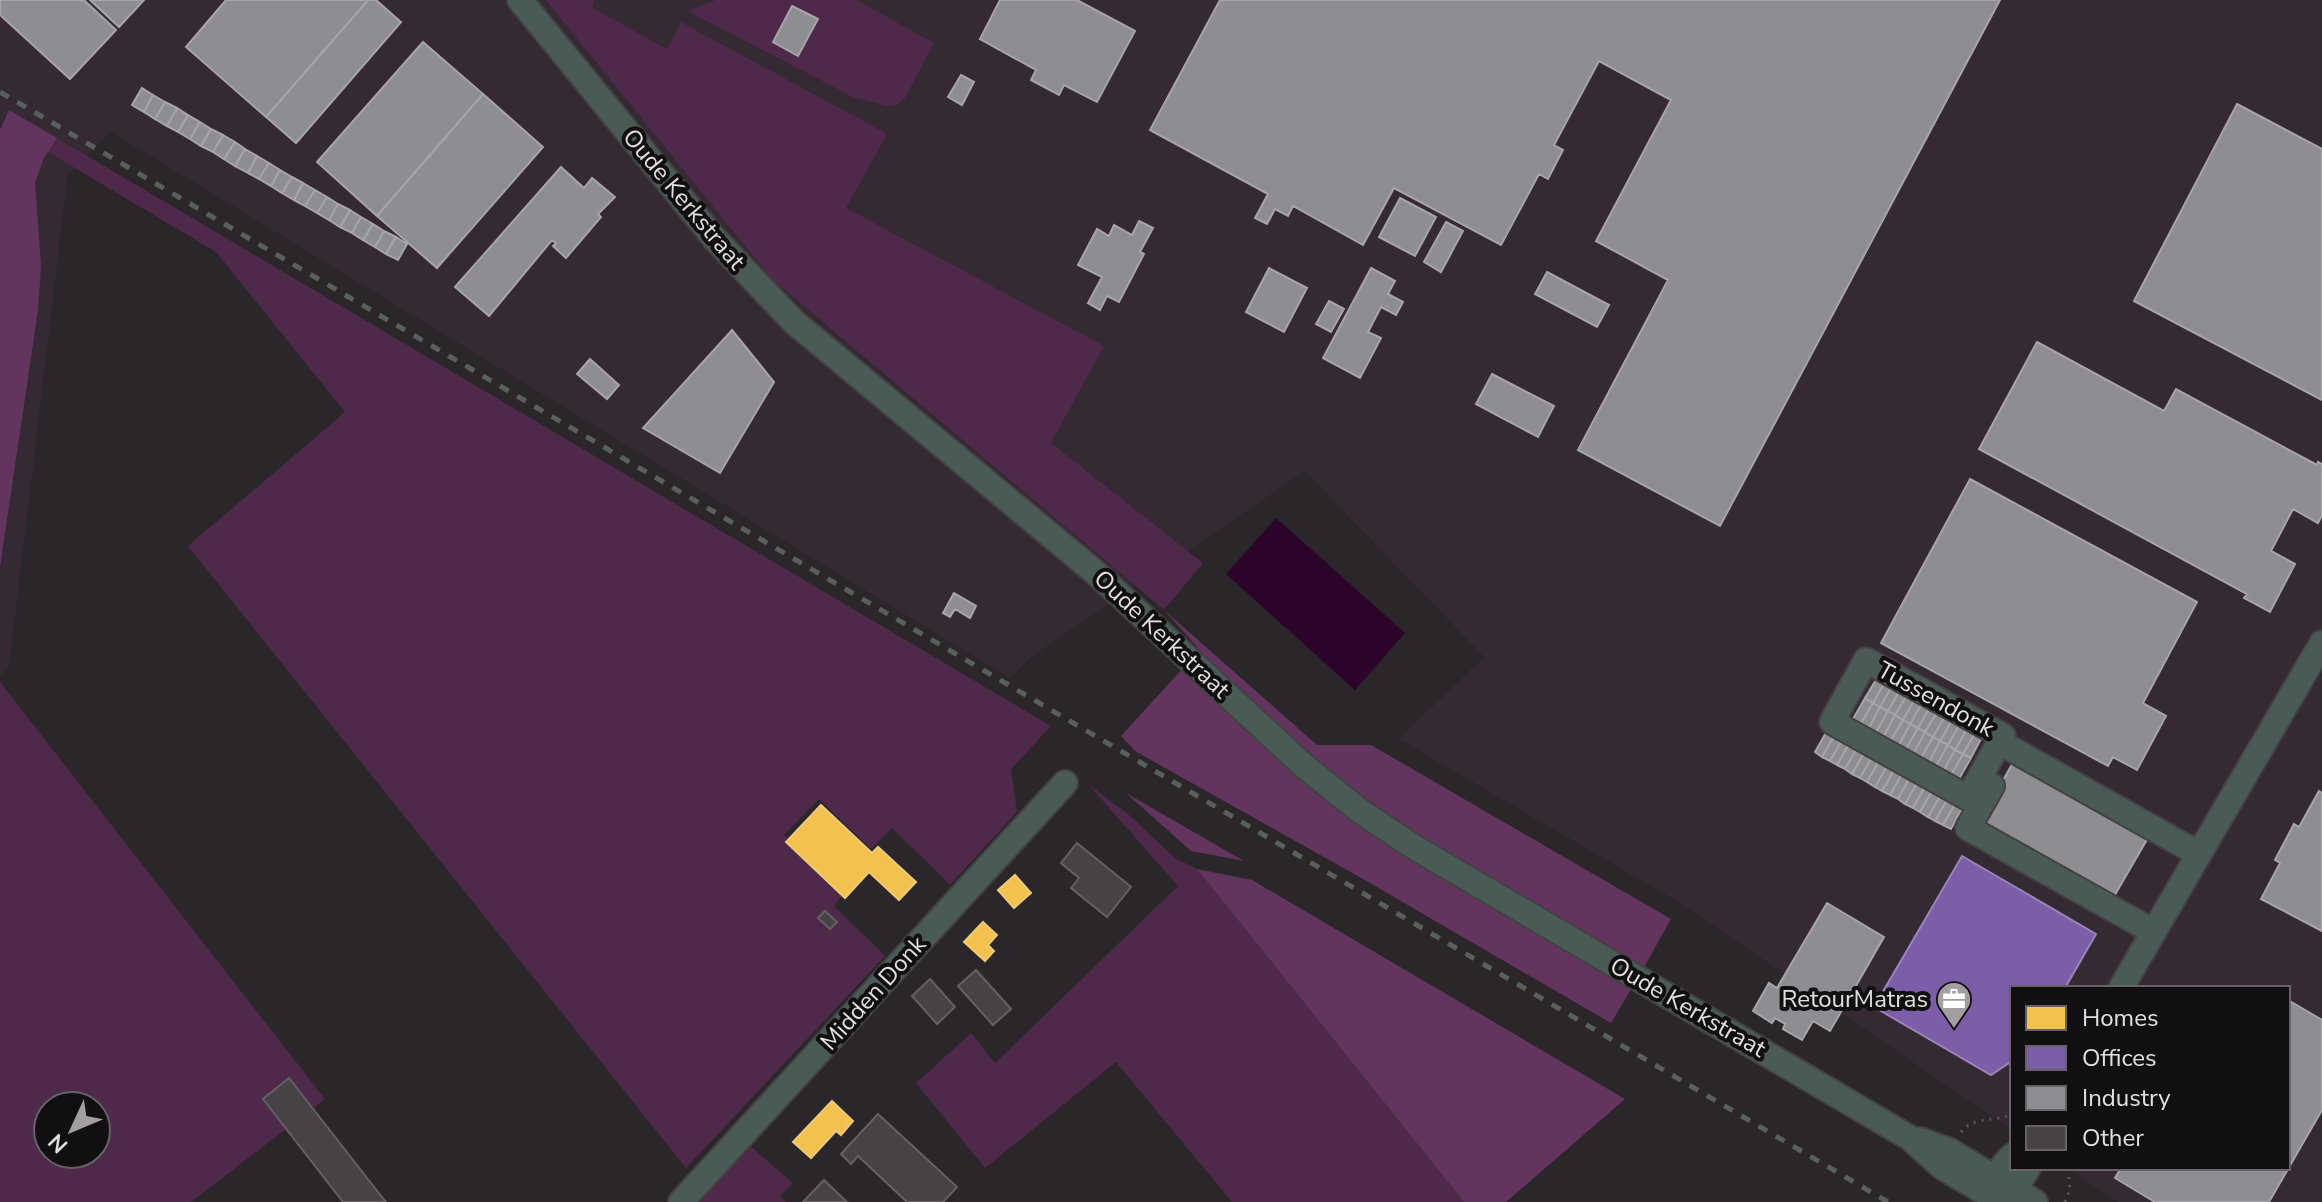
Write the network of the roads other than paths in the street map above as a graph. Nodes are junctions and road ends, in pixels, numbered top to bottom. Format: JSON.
{"nodes":[{"id":1,"x":520,"y":0,"type":"edge"},
{"id":2,"x":2322,"y":643,"type":"edge"},
{"id":3,"x":2006,"y":746,"type":"junction"},
{"id":4,"x":1065,"y":783,"type":"dead end"},
{"id":5,"x":2199,"y":854,"type":"junction"},
{"id":6,"x":2154,"y":932,"type":"junction"},
{"id":7,"x":2122,"y":986,"type":"edge"},
{"id":8,"x":2011,"y":1170,"type":"edge"},
{"id":9,"x":2027,"y":1170,"type":"edge"},
{"id":10,"x":2009,"y":1195,"type":"edge"},
{"id":11,"x":681,"y":1202,"type":"edge"}],
"edges":[{"from":1,"to":10,"type":"street","name":"Oude Kerkstraat"},
{"from":2,"to":5,"type":"street"},
{"from":3,"to":3,"type":"street","name":"Tussendonk"},
{"from":3,"to":5,"type":"street","name":"Tussendonk"},
{"from":3,"to":6,"type":"street","name":"Tussendonk"},
{"from":4,"to":11,"type":"street","name":"Midden Donk"},
{"from":5,"to":6,"type":"street"},
{"from":6,"to":7,"type":"street"},
{"from":8,"to":10,"type":"street"},
{"from":9,"to":10,"type":"street"}]}
